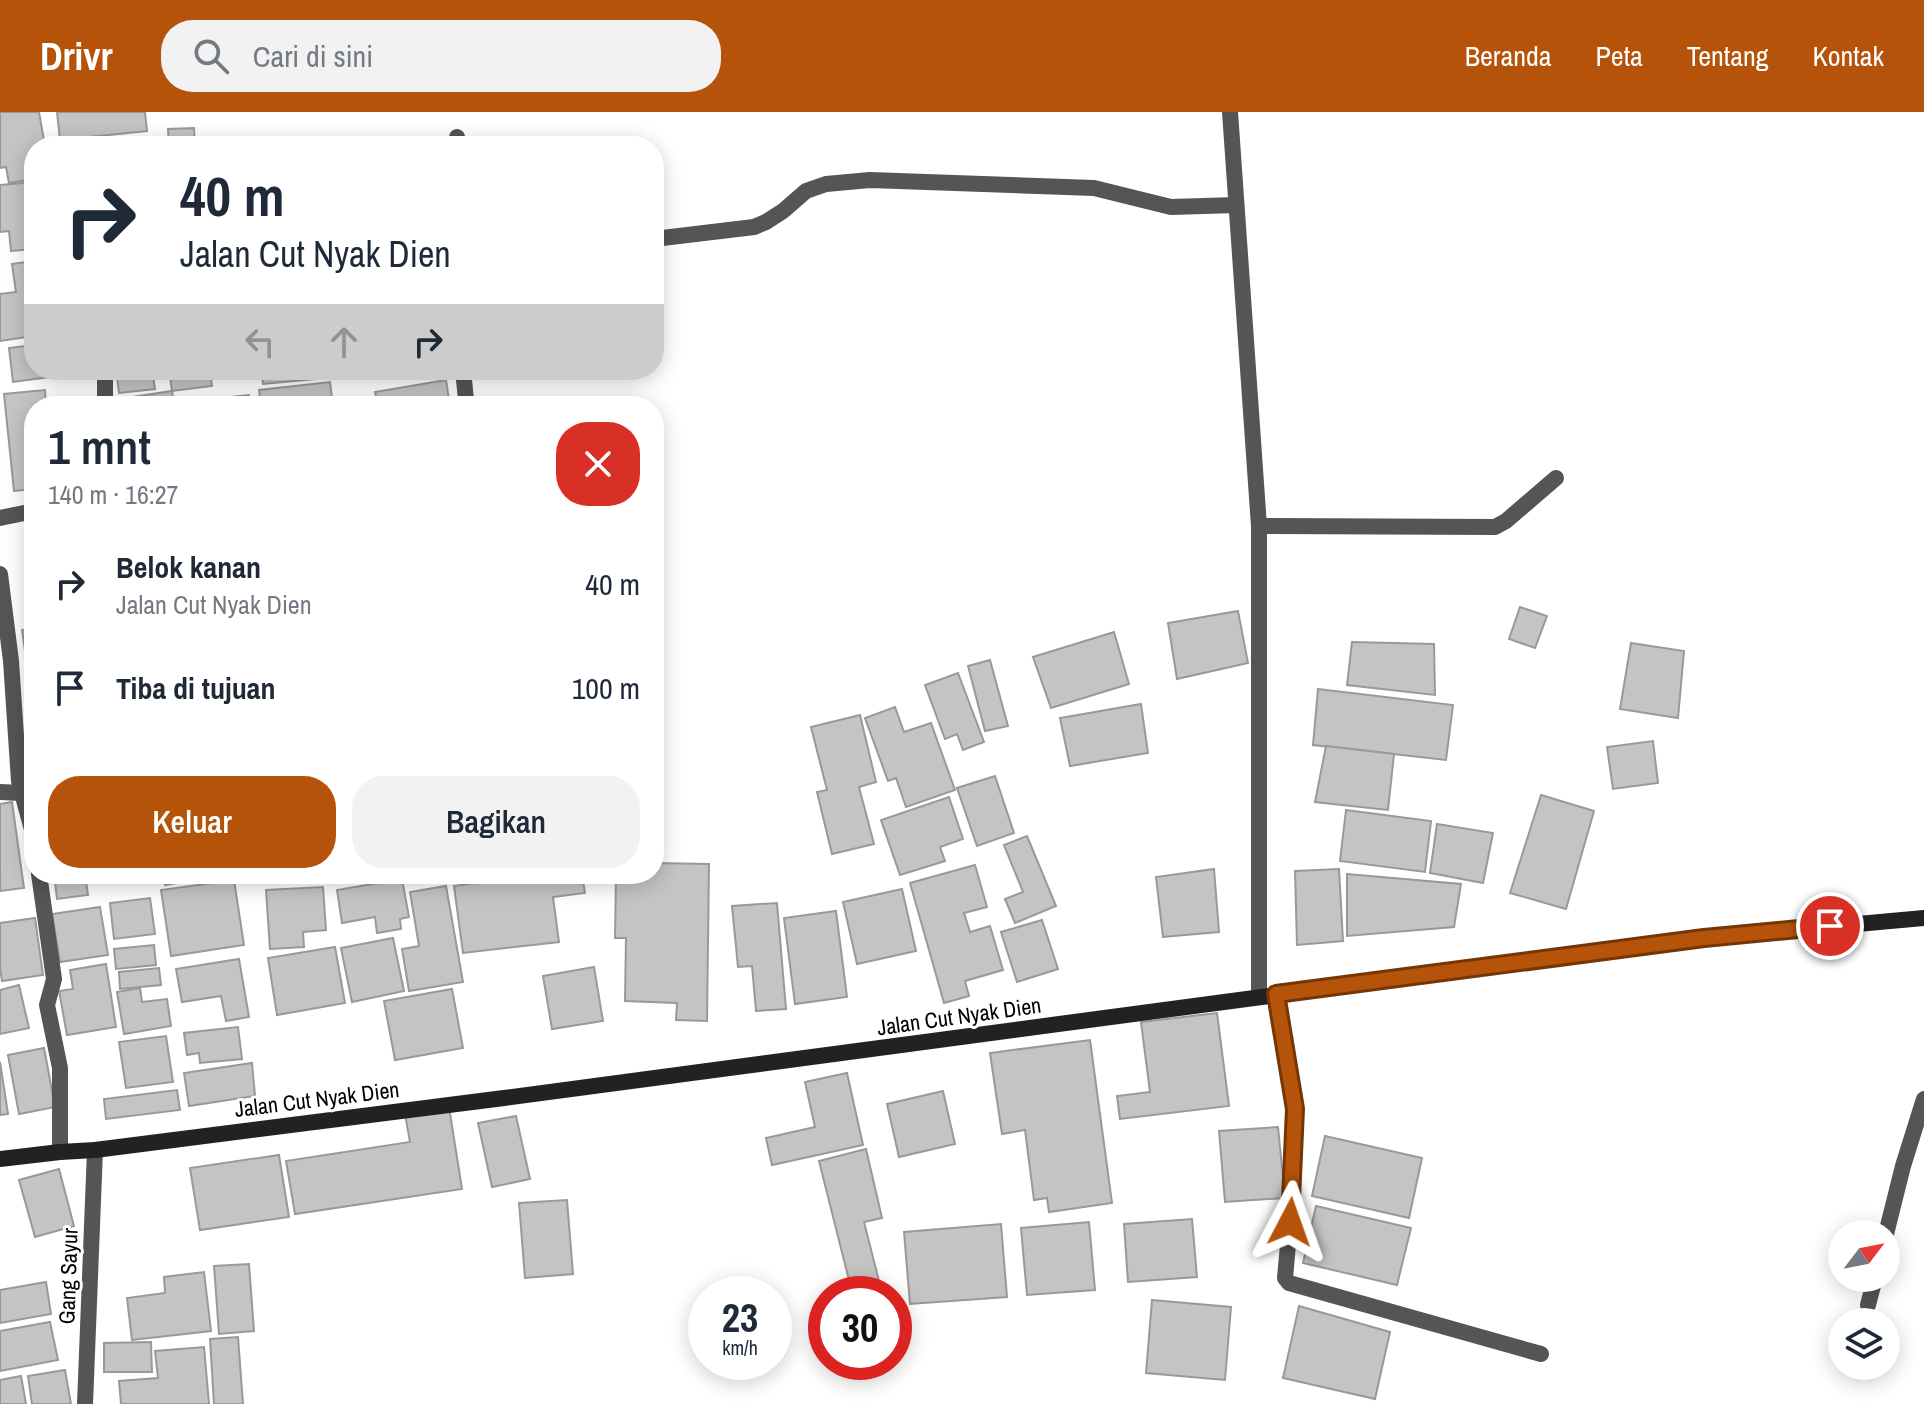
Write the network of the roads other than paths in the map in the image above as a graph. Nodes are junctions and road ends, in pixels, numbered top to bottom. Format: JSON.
{"nodes":[{"id":1,"x":1230,"y":112,"type":"edge"},
{"id":2,"x":1236,"y":205,"type":"junction"},
{"id":3,"x":664,"y":238,"type":"edge"},
{"id":4,"x":1556,"y":478,"type":"dead end"},
{"id":5,"x":24,"y":513,"type":"edge"},
{"id":6,"x":0,"y":518,"type":"edge"},
{"id":7,"x":1259,"y":526,"type":"junction"},
{"id":8,"x":0,"y":574,"type":"edge"},
{"id":9,"x":0,"y":792,"type":"edge"},
{"id":10,"x":22,"y":793,"type":"junction"},
{"id":11,"x":24,"y":800,"type":"edge"},
{"id":12,"x":40,"y":884,"type":"edge"},
{"id":13,"x":1924,"y":918,"type":"edge"},
{"id":14,"x":1267,"y":995,"type":"junction"},
{"id":15,"x":1924,"y":1099,"type":"edge"},
{"id":16,"x":95,"y":1150,"type":"junction"},
{"id":17,"x":60,"y":1152,"type":"junction"},
{"id":18,"x":0,"y":1159,"type":"edge"},
{"id":19,"x":1890,"y":1220,"type":"edge"},
{"id":20,"x":1871,"y":1292,"type":"edge"},
{"id":21,"x":1868,"y":1305,"type":"dead end"},
{"id":22,"x":1541,"y":1354,"type":"dead end"},
{"id":23,"x":85,"y":1404,"type":"edge"}],
"edges":[{"from":1,"to":2,"type":"street"},
{"from":2,"to":3,"type":"street"},
{"from":2,"to":7,"type":"street"},
{"from":4,"to":7,"type":"street"},
{"from":5,"to":6,"type":"street"},
{"from":7,"to":14,"type":"street"},
{"from":8,"to":10,"type":"street"},
{"from":9,"to":10,"type":"street"},
{"from":10,"to":11,"type":"street"},
{"from":12,"to":17,"type":"street"},
{"from":13,"to":14,"type":"street","name":"Jalan Cut Nyak Dien"},
{"from":14,"to":16,"type":"street","name":"Jalan Cut Nyak Dien"},
{"from":14,"to":22,"type":"street"},
{"from":15,"to":19,"type":"street"},
{"from":16,"to":17,"type":"street","name":"Jalan Cut Nyak Dien"},
{"from":16,"to":23,"type":"street","name":"Gang Sayur"},
{"from":17,"to":18,"type":"street","name":"Jalan Cut Nyak Dien"},
{"from":20,"to":21,"type":"street"}]}
